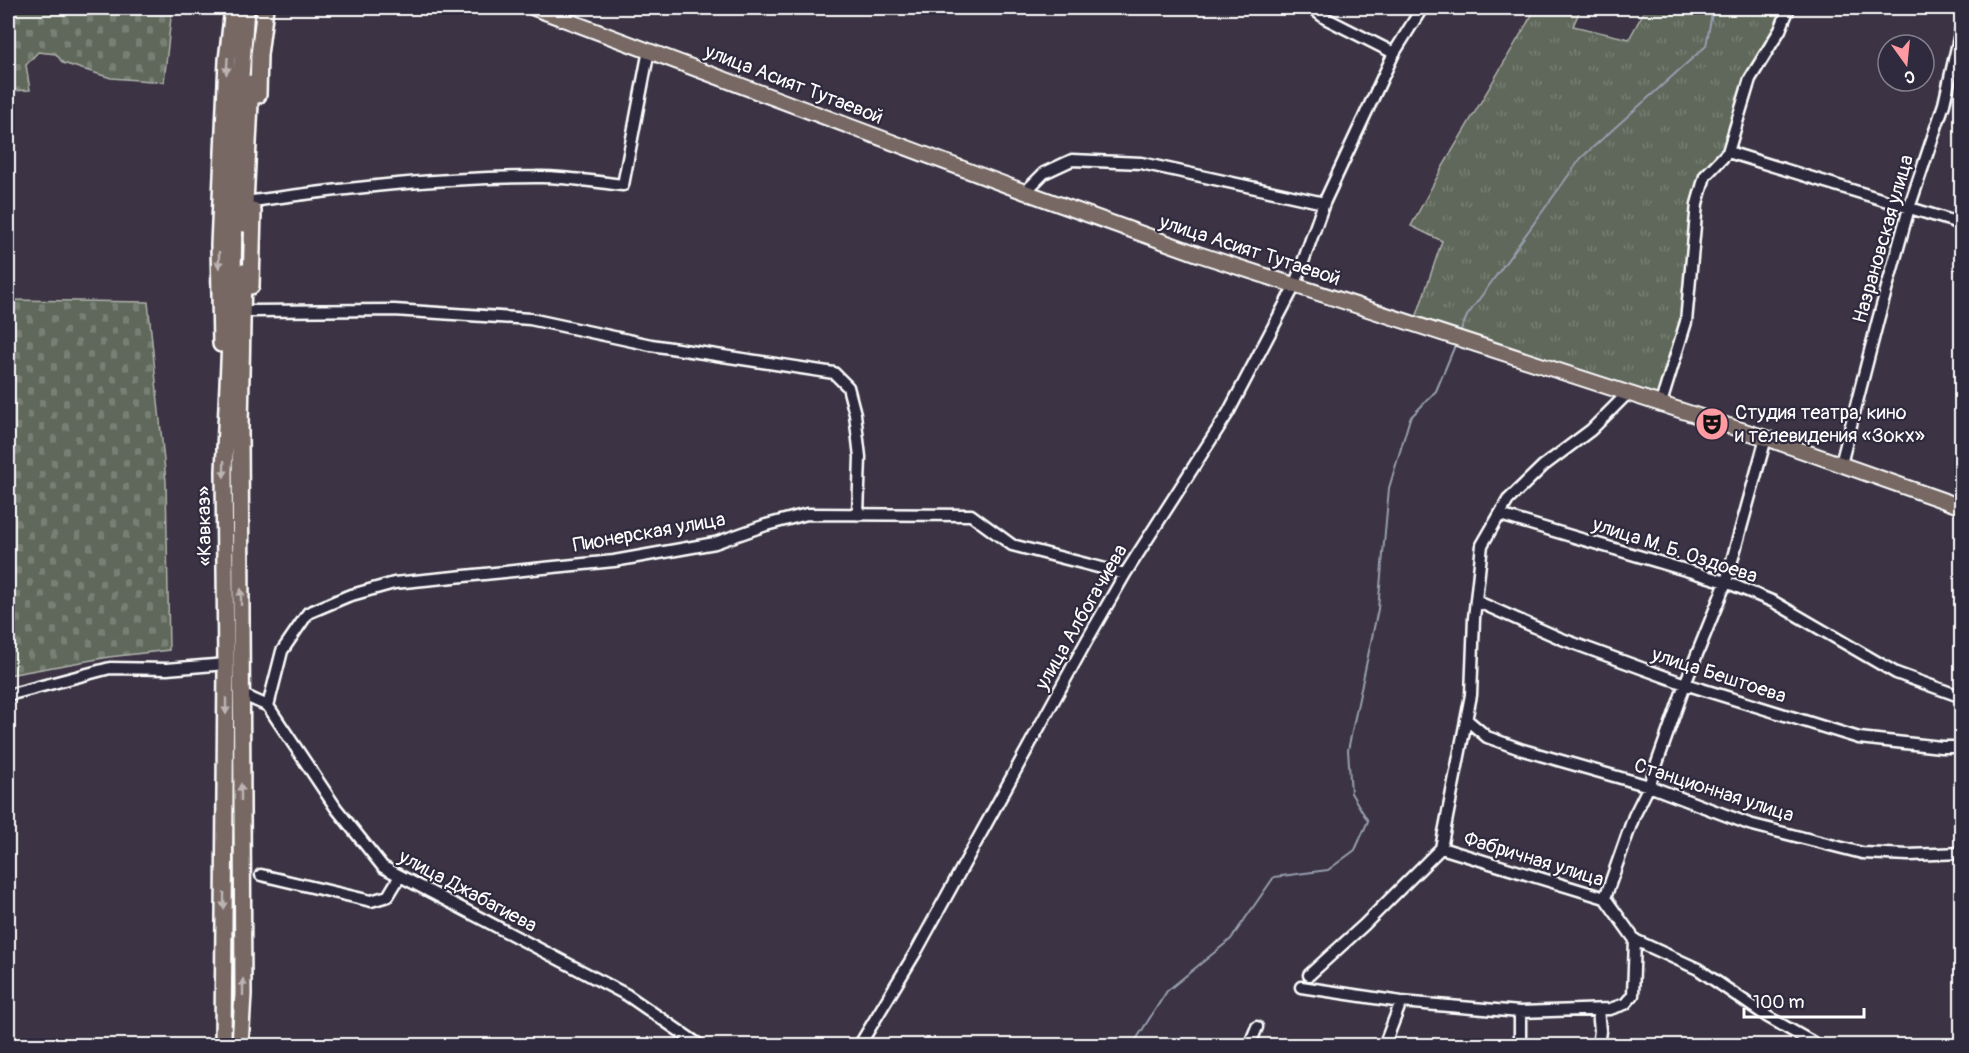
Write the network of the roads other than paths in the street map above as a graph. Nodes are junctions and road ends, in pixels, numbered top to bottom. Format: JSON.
{"nodes":[{"id":1,"x":233,"y":8,"type":"edge"},
{"id":2,"x":246,"y":8,"type":"edge"},
{"id":3,"x":257,"y":8,"type":"edge"},
{"id":4,"x":266,"y":8,"type":"edge"},
{"id":5,"x":534,"y":8,"type":"edge"},
{"id":6,"x":1312,"y":8,"type":"edge"},
{"id":7,"x":1422,"y":8,"type":"edge"},
{"id":8,"x":1789,"y":8,"type":"edge"},
{"id":9,"x":1962,"y":25,"type":"edge"},
{"id":10,"x":649,"y":50,"type":"junction"},
{"id":11,"x":1394,"y":53,"type":"junction"},
{"id":12,"x":1728,"y":152,"type":"junction"},
{"id":13,"x":1025,"y":192,"type":"junction"},
{"id":14,"x":253,"y":201,"type":"junction"},
{"id":15,"x":1324,"y":203,"type":"junction"},
{"id":16,"x":1909,"y":208,"type":"junction"},
{"id":17,"x":1962,"y":224,"type":"edge"},
{"id":18,"x":238,"y":275,"type":"junction"},
{"id":19,"x":1294,"y":287,"type":"junction"},
{"id":20,"x":250,"y":310,"type":"junction"},
{"id":21,"x":1628,"y":393,"type":"junction"},
{"id":22,"x":1661,"y":403,"type":"junction"},
{"id":23,"x":226,"y":410,"type":"junction"},
{"id":24,"x":240,"y":427,"type":"junction"},
{"id":25,"x":1766,"y":438,"type":"junction"},
{"id":26,"x":1841,"y":464,"type":"junction"},
{"id":27,"x":1962,"y":507,"type":"edge"},
{"id":28,"x":1500,"y":515,"type":"junction"},
{"id":29,"x":858,"y":516,"type":"junction"},
{"id":30,"x":1125,"y":574,"type":"junction"},
{"id":31,"x":1726,"y":582,"type":"junction"},
{"id":32,"x":1476,"y":602,"type":"junction"},
{"id":33,"x":226,"y":664,"type":"junction"},
{"id":34,"x":1685,"y":684,"type":"junction"},
{"id":35,"x":241,"y":694,"type":"junction"},
{"id":36,"x":8,"y":695,"type":"edge"},
{"id":37,"x":1962,"y":698,"type":"edge"},
{"id":38,"x":268,"y":706,"type":"junction"},
{"id":39,"x":1466,"y":719,"type":"junction"},
{"id":40,"x":1962,"y":747,"type":"edge"},
{"id":41,"x":1649,"y":786,"type":"junction"},
{"id":42,"x":1441,"y":849,"type":"junction"},
{"id":43,"x":1962,"y":853,"type":"edge"},
{"id":44,"x":261,"y":875,"type":"dead end"},
{"id":45,"x":400,"y":876,"type":"junction"},
{"id":46,"x":1605,"y":898,"type":"junction"},
{"id":47,"x":1635,"y":940,"type":"junction"},
{"id":48,"x":1309,"y":975,"type":"dead end"},
{"id":49,"x":1301,"y":987,"type":"dead end"},
{"id":50,"x":1401,"y":1002,"type":"junction"},
{"id":51,"x":1598,"y":1010,"type":"junction"},
{"id":52,"x":1520,"y":1012,"type":"junction"},
{"id":53,"x":1257,"y":1027,"type":"dead end"},
{"id":54,"x":223,"y":1046,"type":"edge"},
{"id":55,"x":240,"y":1046,"type":"edge"},
{"id":56,"x":701,"y":1046,"type":"edge"},
{"id":57,"x":859,"y":1046,"type":"edge"},
{"id":58,"x":1249,"y":1046,"type":"edge"},
{"id":59,"x":1384,"y":1046,"type":"edge"},
{"id":60,"x":1520,"y":1046,"type":"edge"},
{"id":61,"x":1598,"y":1046,"type":"edge"},
{"id":62,"x":1818,"y":1046,"type":"edge"}],
"edges":[{"from":1,"to":23,"type":"highway","one_way":true},
{"from":2,"to":18,"type":"highway","name":"«Кавказ»"},
{"from":3,"to":18,"type":"highway","name":"«Кавказ»"},
{"from":4,"to":14,"type":"highway"},
{"from":5,"to":10,"type":"main road","name":"улица Асият Тутаевой"},
{"from":6,"to":11,"type":"street"},
{"from":7,"to":11,"type":"street","name":"улица Албогачиева"},
{"from":8,"to":12,"type":"street"},
{"from":9,"to":16,"type":"street","name":"Назрановская улица"},
{"from":10,"to":13,"type":"main road","name":"улица Асият Тутаевой"},
{"from":10,"to":14,"type":"street"},
{"from":11,"to":15,"type":"street","name":"улица Албогачиева"},
{"from":12,"to":16,"type":"street"},
{"from":12,"to":22,"type":"street"},
{"from":13,"to":15,"type":"street"},
{"from":13,"to":19,"type":"main road","name":"улица Асият Тутаевой"},
{"from":14,"to":20,"type":"highway"},
{"from":15,"to":19,"type":"street","name":"улица Албогачиева"},
{"from":16,"to":17,"type":"street"},
{"from":16,"to":26,"type":"street","name":"Назрановская улица"},
{"from":18,"to":23,"type":"highway","name":"«Кавказ»"},
{"from":18,"to":24,"type":"highway","name":"«Кавказ»"},
{"from":19,"to":21,"type":"main road","name":"улица Асият Тутаевой"},
{"from":19,"to":30,"type":"street","name":"улица Албогачиева"},
{"from":20,"to":24,"type":"highway"},
{"from":20,"to":29,"type":"street"},
{"from":21,"to":22,"type":"main road","name":"улица Асият Тутаевой"},
{"from":21,"to":28,"type":"street"},
{"from":22,"to":25,"type":"main road","name":"улица Асият Тутаевой"},
{"from":23,"to":33,"type":"highway","name":"«Кавказ»","one_way":true},
{"from":35,"to":24,"type":"highway","name":"«Кавказ»","one_way":true},
{"from":25,"to":26,"type":"main road","name":"улица Асият Тутаевой"},
{"from":25,"to":31,"type":"street"},
{"from":26,"to":27,"type":"main road","name":"улица Асият Тутаевой"},
{"from":28,"to":31,"type":"street","name":"улица М. Б. Оздоева"},
{"from":28,"to":32,"type":"street"},
{"from":29,"to":30,"type":"street","name":"Пионерская улица"},
{"from":29,"to":38,"type":"street","name":"Пионерская улица"},
{"from":30,"to":57,"type":"street","name":"улица Албогачиева"},
{"from":31,"to":34,"type":"street"},
{"from":31,"to":37,"type":"street","name":"улица М. Б. Оздоева"},
{"from":32,"to":34,"type":"street","name":"улица Бештоева"},
{"from":32,"to":39,"type":"street"},
{"from":33,"to":36,"type":"street"},
{"from":33,"to":54,"type":"highway","name":"«Кавказ»","one_way":true},
{"from":34,"to":40,"type":"street","name":"улица Бештоева"},
{"from":34,"to":41,"type":"street"},
{"from":35,"to":38,"type":"street"},
{"from":55,"to":35,"type":"highway","name":"«Кавказ»","one_way":true},
{"from":38,"to":45,"type":"street","name":"улица Джабагиева"},
{"from":39,"to":41,"type":"street","name":"Станционная улица"},
{"from":39,"to":42,"type":"street"},
{"from":41,"to":43,"type":"street","name":"Станционная улица"},
{"from":41,"to":46,"type":"street"},
{"from":42,"to":46,"type":"street","name":"Фабричная улица"},
{"from":42,"to":48,"type":"street"},
{"from":44,"to":45,"type":"street"},
{"from":45,"to":56,"type":"street","name":"улица Джабагиева"},
{"from":46,"to":47,"type":"street","name":"Фабричная улица"},
{"from":47,"to":51,"type":"street"},
{"from":47,"to":62,"type":"street","name":"Фабричная улица"},
{"from":49,"to":50,"type":"street"},
{"from":50,"to":52,"type":"street"},
{"from":50,"to":59,"type":"street"},
{"from":51,"to":52,"type":"street"},
{"from":51,"to":61,"type":"street"},
{"from":52,"to":60,"type":"street"},
{"from":53,"to":58,"type":"street"}]}
